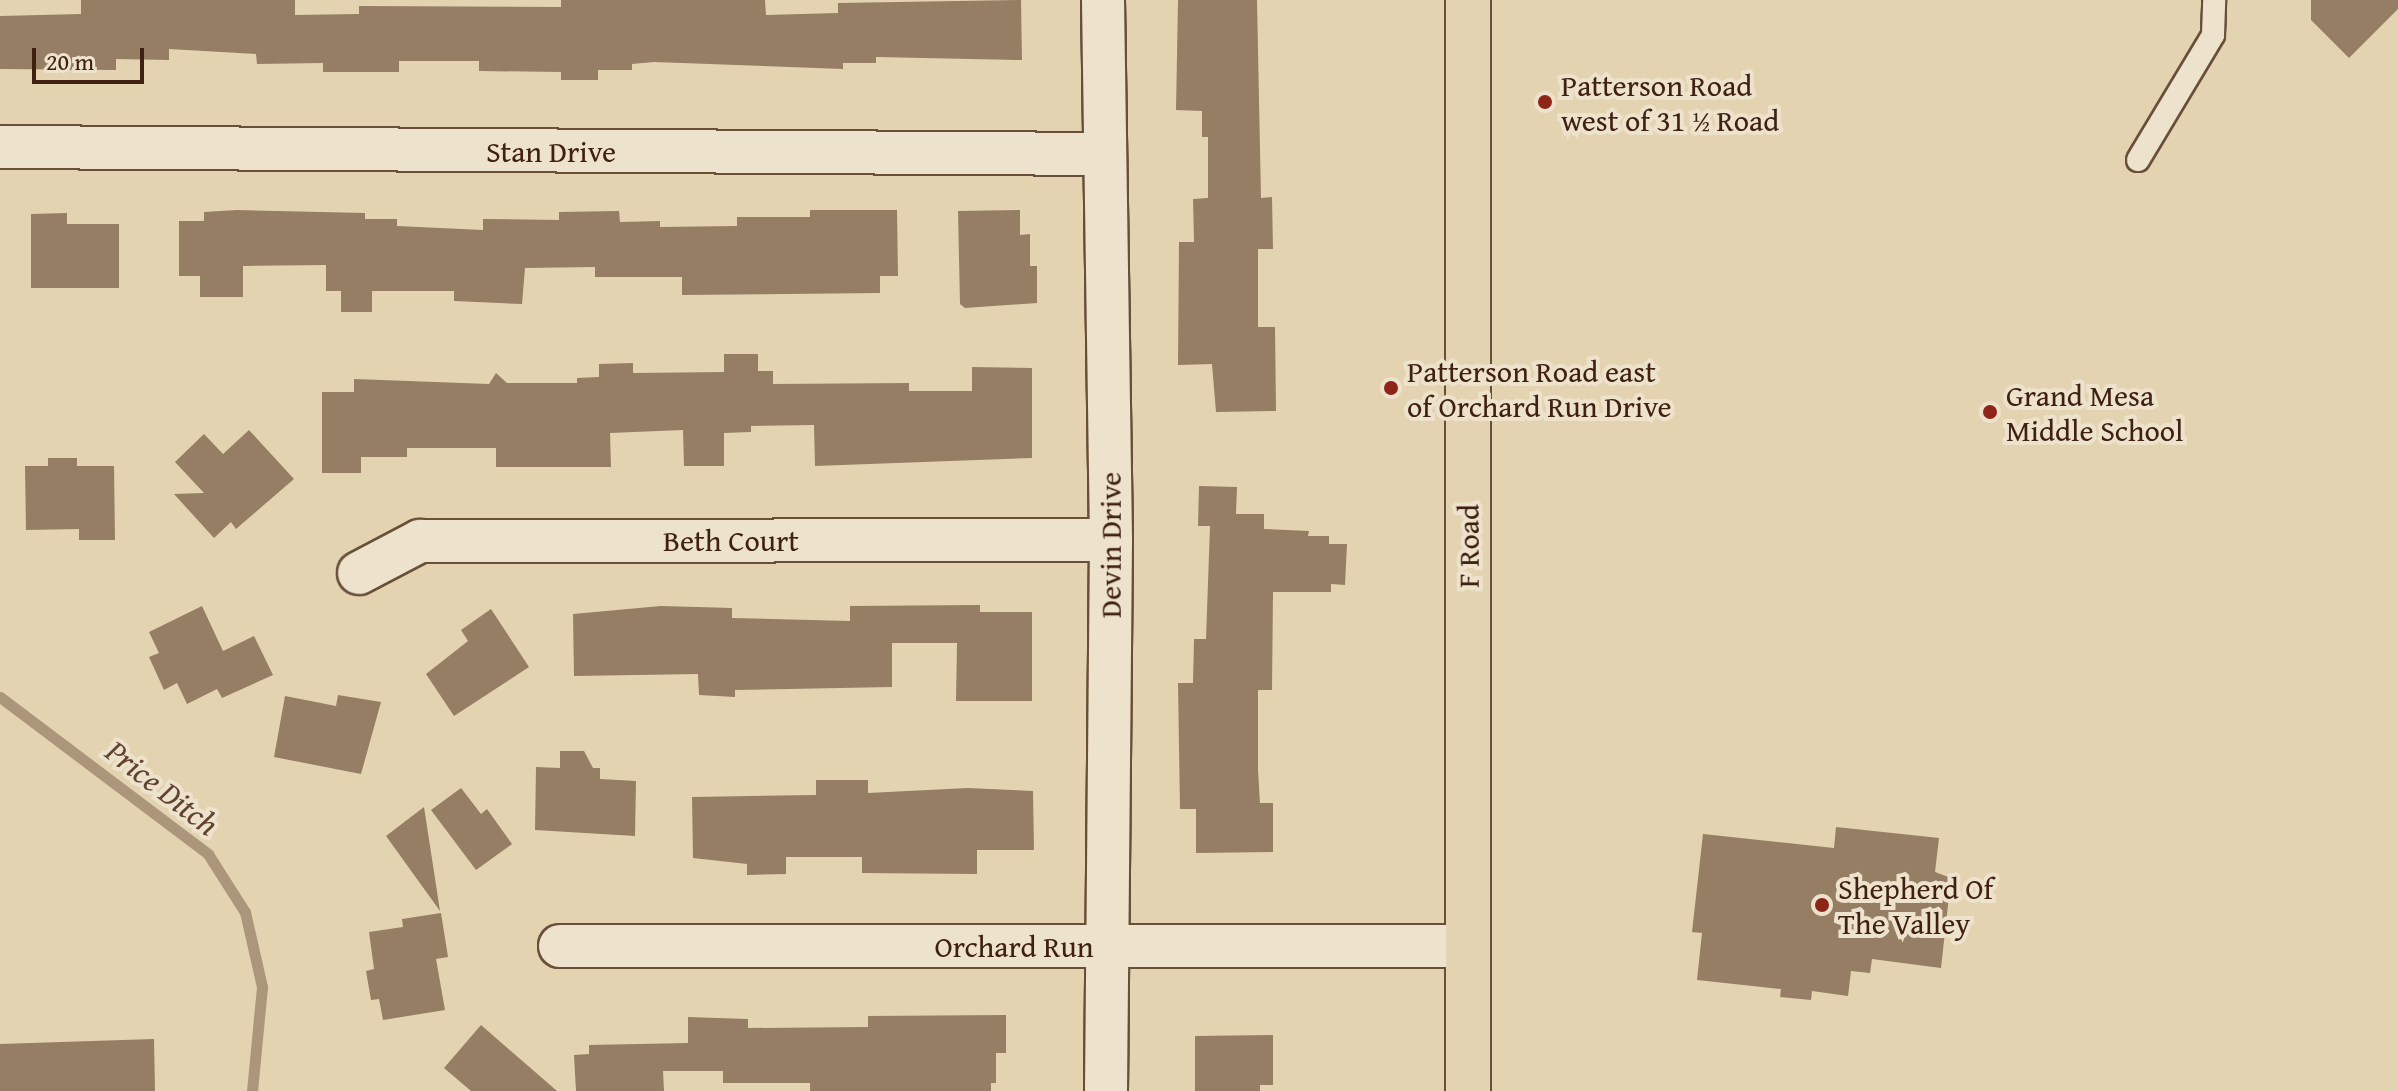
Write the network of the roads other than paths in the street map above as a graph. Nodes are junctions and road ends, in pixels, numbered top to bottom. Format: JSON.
{"nodes":[{"id":1,"x":1103,"y":0,"type":"edge"},
{"id":2,"x":1468,"y":0,"type":"edge"},
{"id":3,"x":2214,"y":0,"type":"edge"},
{"id":4,"x":0,"y":147,"type":"edge"},
{"id":5,"x":1103,"y":154,"type":"junction"},
{"id":6,"x":2138,"y":160,"type":"dead end"},
{"id":7,"x":1111,"y":540,"type":"junction"},
{"id":8,"x":359,"y":573,"type":"dead end"},
{"id":9,"x":560,"y":946,"type":"dead end"},
{"id":10,"x":1109,"y":946,"type":"junction"},
{"id":11,"x":1468,"y":946,"type":"junction"},
{"id":12,"x":1106,"y":1091,"type":"edge"},
{"id":13,"x":1468,"y":1091,"type":"edge"}],
"edges":[{"from":1,"to":5,"type":"street","name":"Devin Drive"},
{"from":2,"to":11,"type":"main road","name":"F Road"},
{"from":3,"to":6,"type":"lane"},
{"from":4,"to":5,"type":"street","name":"Stan Drive"},
{"from":5,"to":7,"type":"street","name":"Devin Drive"},
{"from":7,"to":8,"type":"street","name":"Beth Court"},
{"from":7,"to":10,"type":"street","name":"Devin Drive"},
{"from":9,"to":10,"type":"street","name":"Orchard Run"},
{"from":10,"to":11,"type":"street","name":"Orchard Run"},
{"from":10,"to":12,"type":"street","name":"Devin Drive"},
{"from":11,"to":13,"type":"main road","name":"F Road"}]}
